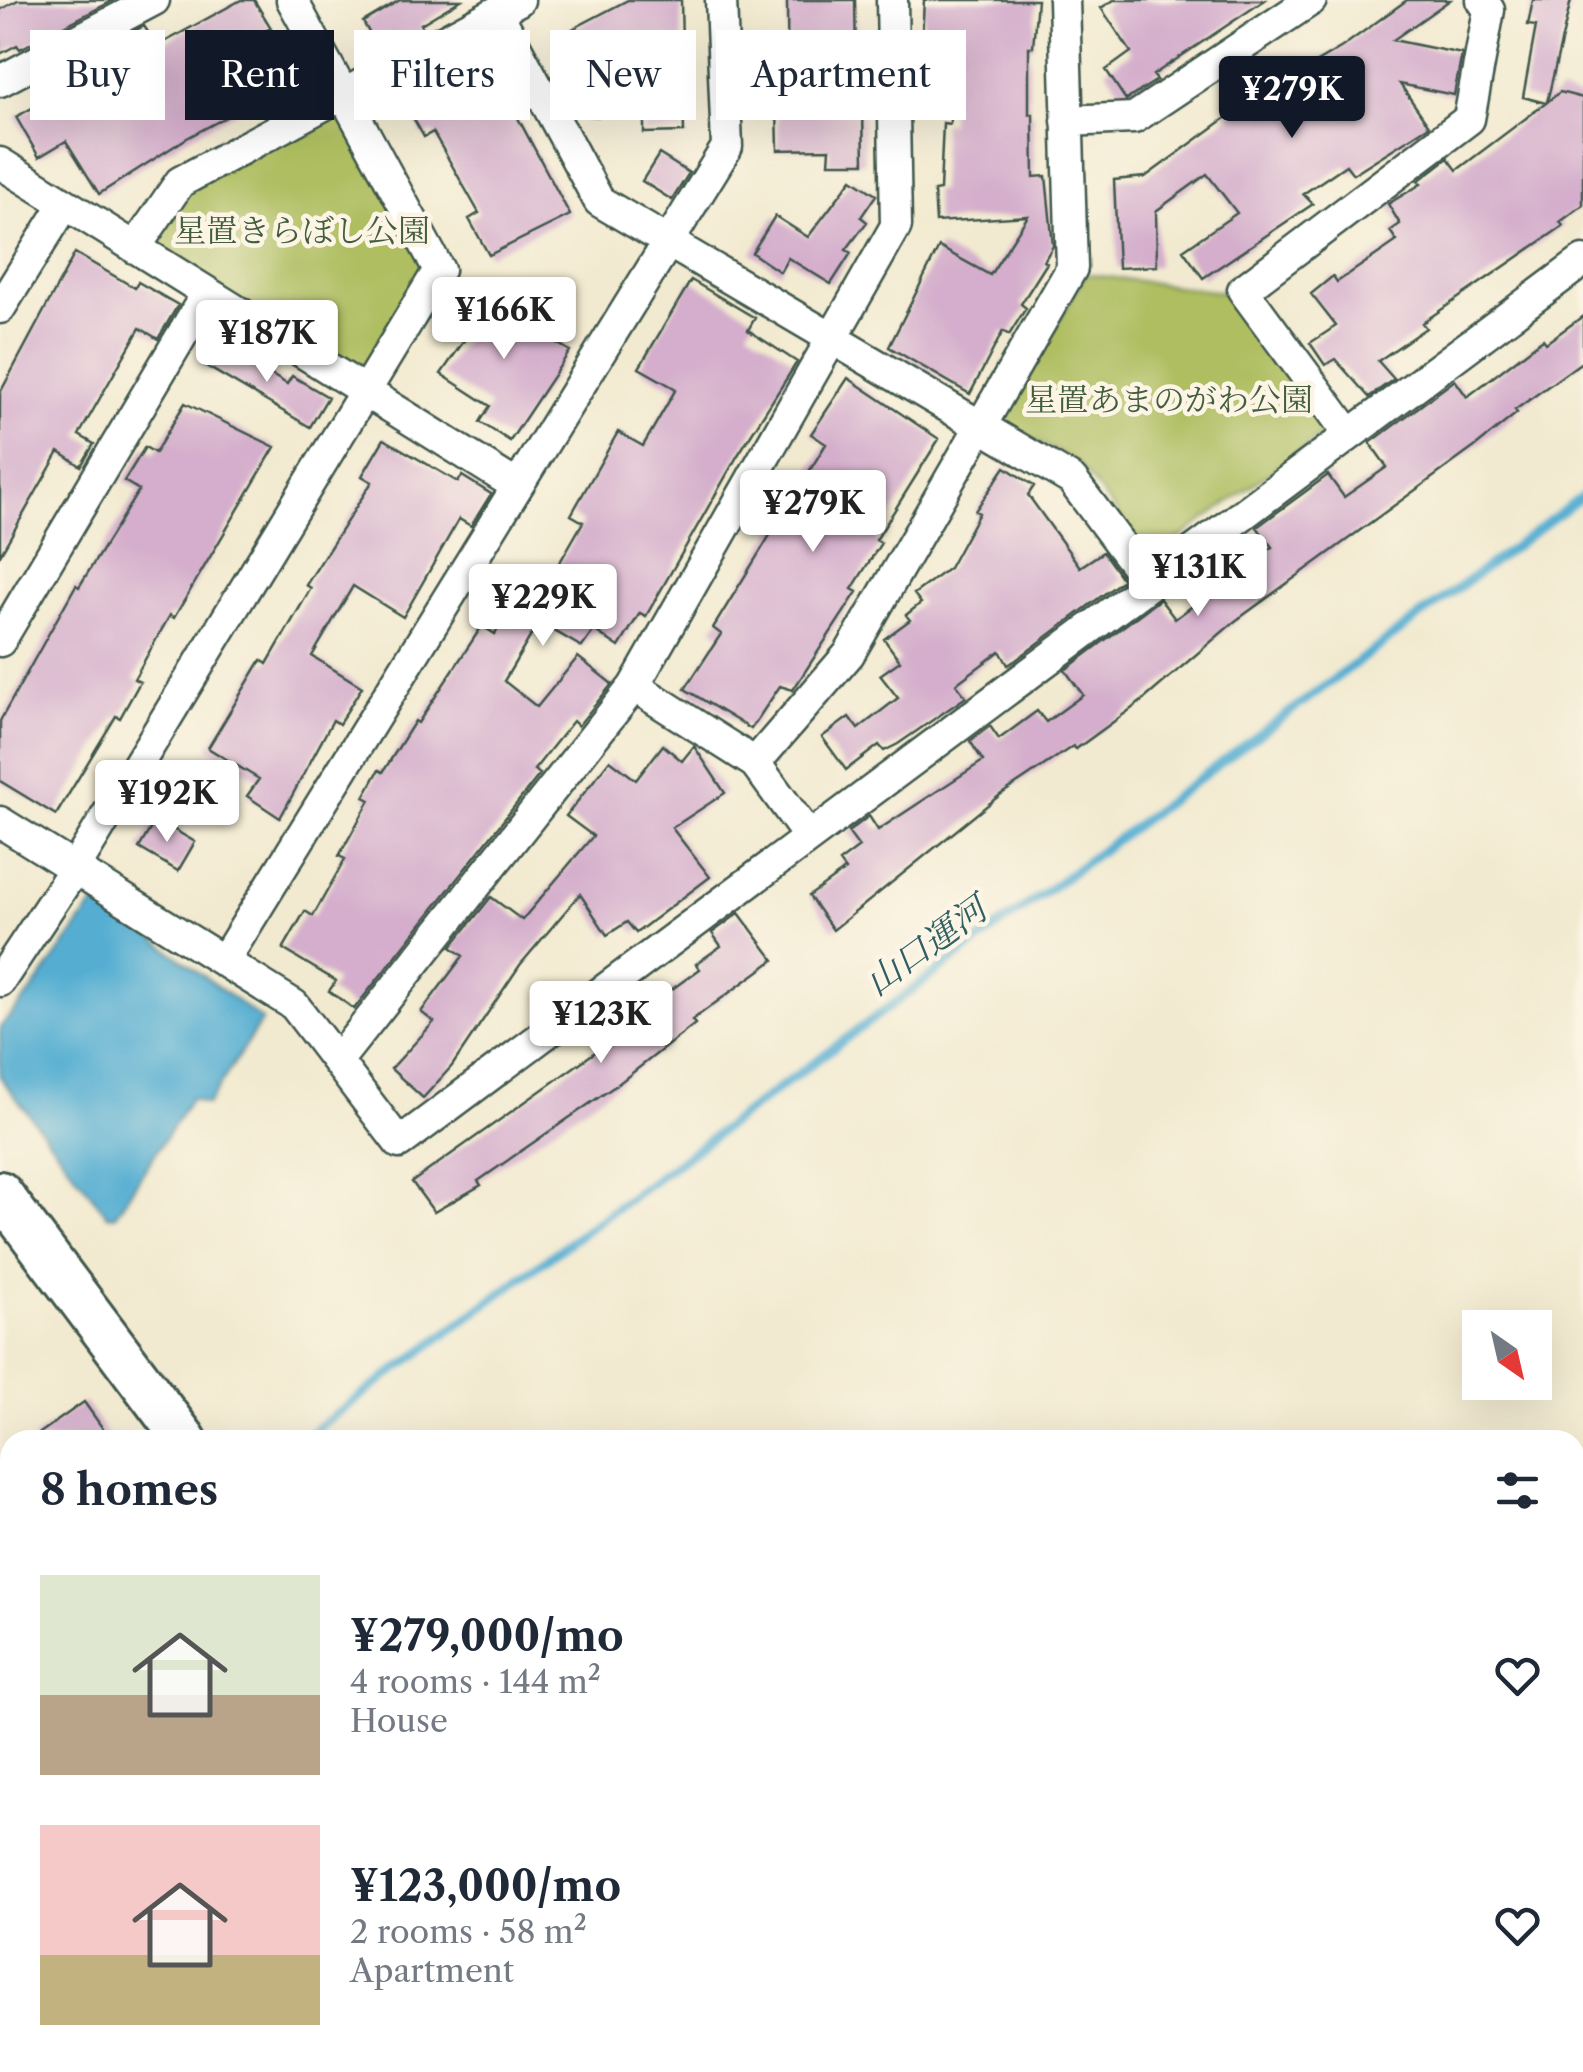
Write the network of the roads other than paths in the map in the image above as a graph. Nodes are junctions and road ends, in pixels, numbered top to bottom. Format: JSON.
{"nodes":[{"id":1,"x":154,"y":0,"type":"edge"},
{"id":2,"x":292,"y":0,"type":"edge"},
{"id":3,"x":722,"y":0,"type":"edge"},
{"id":4,"x":892,"y":0,"type":"edge"},
{"id":5,"x":1064,"y":0,"type":"edge"},
{"id":6,"x":1311,"y":0,"type":"edge"},
{"id":7,"x":1482,"y":0,"type":"edge"},
{"id":8,"x":508,"y":6,"type":"edge"},
{"id":9,"x":0,"y":81,"type":"edge"},
{"id":10,"x":342,"y":92,"type":"junction"},
{"id":11,"x":1067,"y":120,"type":"junction"},
{"id":12,"x":0,"y":164,"type":"edge"},
{"id":13,"x":65,"y":204,"type":"junction"},
{"id":14,"x":667,"y":241,"type":"junction"},
{"id":15,"x":135,"y":248,"type":"junction"},
{"id":16,"x":1583,"y":261,"type":"edge"},
{"id":17,"x":207,"y":293,"type":"junction"},
{"id":18,"x":0,"y":308,"type":"edge"},
{"id":19,"x":834,"y":340,"type":"junction"},
{"id":20,"x":365,"y":392,"type":"junction"},
{"id":21,"x":980,"y":426,"type":"junction"},
{"id":22,"x":1350,"y":434,"type":"junction"},
{"id":23,"x":517,"y":486,"type":"junction"},
{"id":24,"x":1148,"y":583,"type":"junction"},
{"id":25,"x":0,"y":641,"type":"edge"},
{"id":26,"x":634,"y":686,"type":"junction"},
{"id":27,"x":755,"y":763,"type":"junction"},
{"id":28,"x":0,"y":822,"type":"edge"},
{"id":29,"x":809,"y":836,"type":"junction"},
{"id":30,"x":75,"y":868,"type":"junction"},
{"id":31,"x":224,"y":961,"type":"junction"},
{"id":32,"x":0,"y":980,"type":"edge"},
{"id":33,"x":337,"y":1061,"type":"junction"},
{"id":34,"x":0,"y":1194,"type":"edge"},
{"id":35,"x":177,"y":1430,"type":"edge"}],
"edges":[{"from":1,"to":9,"type":"street"},
{"from":2,"to":10,"type":"street"},
{"from":3,"to":14,"type":"street"},
{"from":4,"to":19,"type":"street"},
{"from":5,"to":11,"type":"street"},
{"from":6,"to":11,"type":"street"},
{"from":7,"to":22,"type":"street"},
{"from":8,"to":10,"type":"street"},
{"from":8,"to":14,"type":"street"},
{"from":10,"to":15,"type":"street"},
{"from":10,"to":20,"type":"street"},
{"from":11,"to":21,"type":"street"},
{"from":12,"to":13,"type":"street"},
{"from":13,"to":15,"type":"street"},
{"from":13,"to":18,"type":"street"},
{"from":14,"to":19,"type":"street"},
{"from":14,"to":23,"type":"street"},
{"from":15,"to":17,"type":"street"},
{"from":16,"to":22,"type":"street"},
{"from":17,"to":20,"type":"street"},
{"from":17,"to":25,"type":"street"},
{"from":19,"to":21,"type":"street"},
{"from":19,"to":26,"type":"street"},
{"from":20,"to":23,"type":"street"},
{"from":20,"to":30,"type":"street"},
{"from":21,"to":24,"type":"street"},
{"from":21,"to":27,"type":"street"},
{"from":22,"to":24,"type":"street"},
{"from":23,"to":31,"type":"street"},
{"from":24,"to":29,"type":"street"},
{"from":26,"to":27,"type":"street"},
{"from":26,"to":33,"type":"street"},
{"from":27,"to":29,"type":"street"},
{"from":28,"to":30,"type":"street"},
{"from":29,"to":33,"type":"street"},
{"from":30,"to":31,"type":"street"},
{"from":30,"to":32,"type":"street"},
{"from":31,"to":33,"type":"street"},
{"from":34,"to":35,"type":"street"}]}
